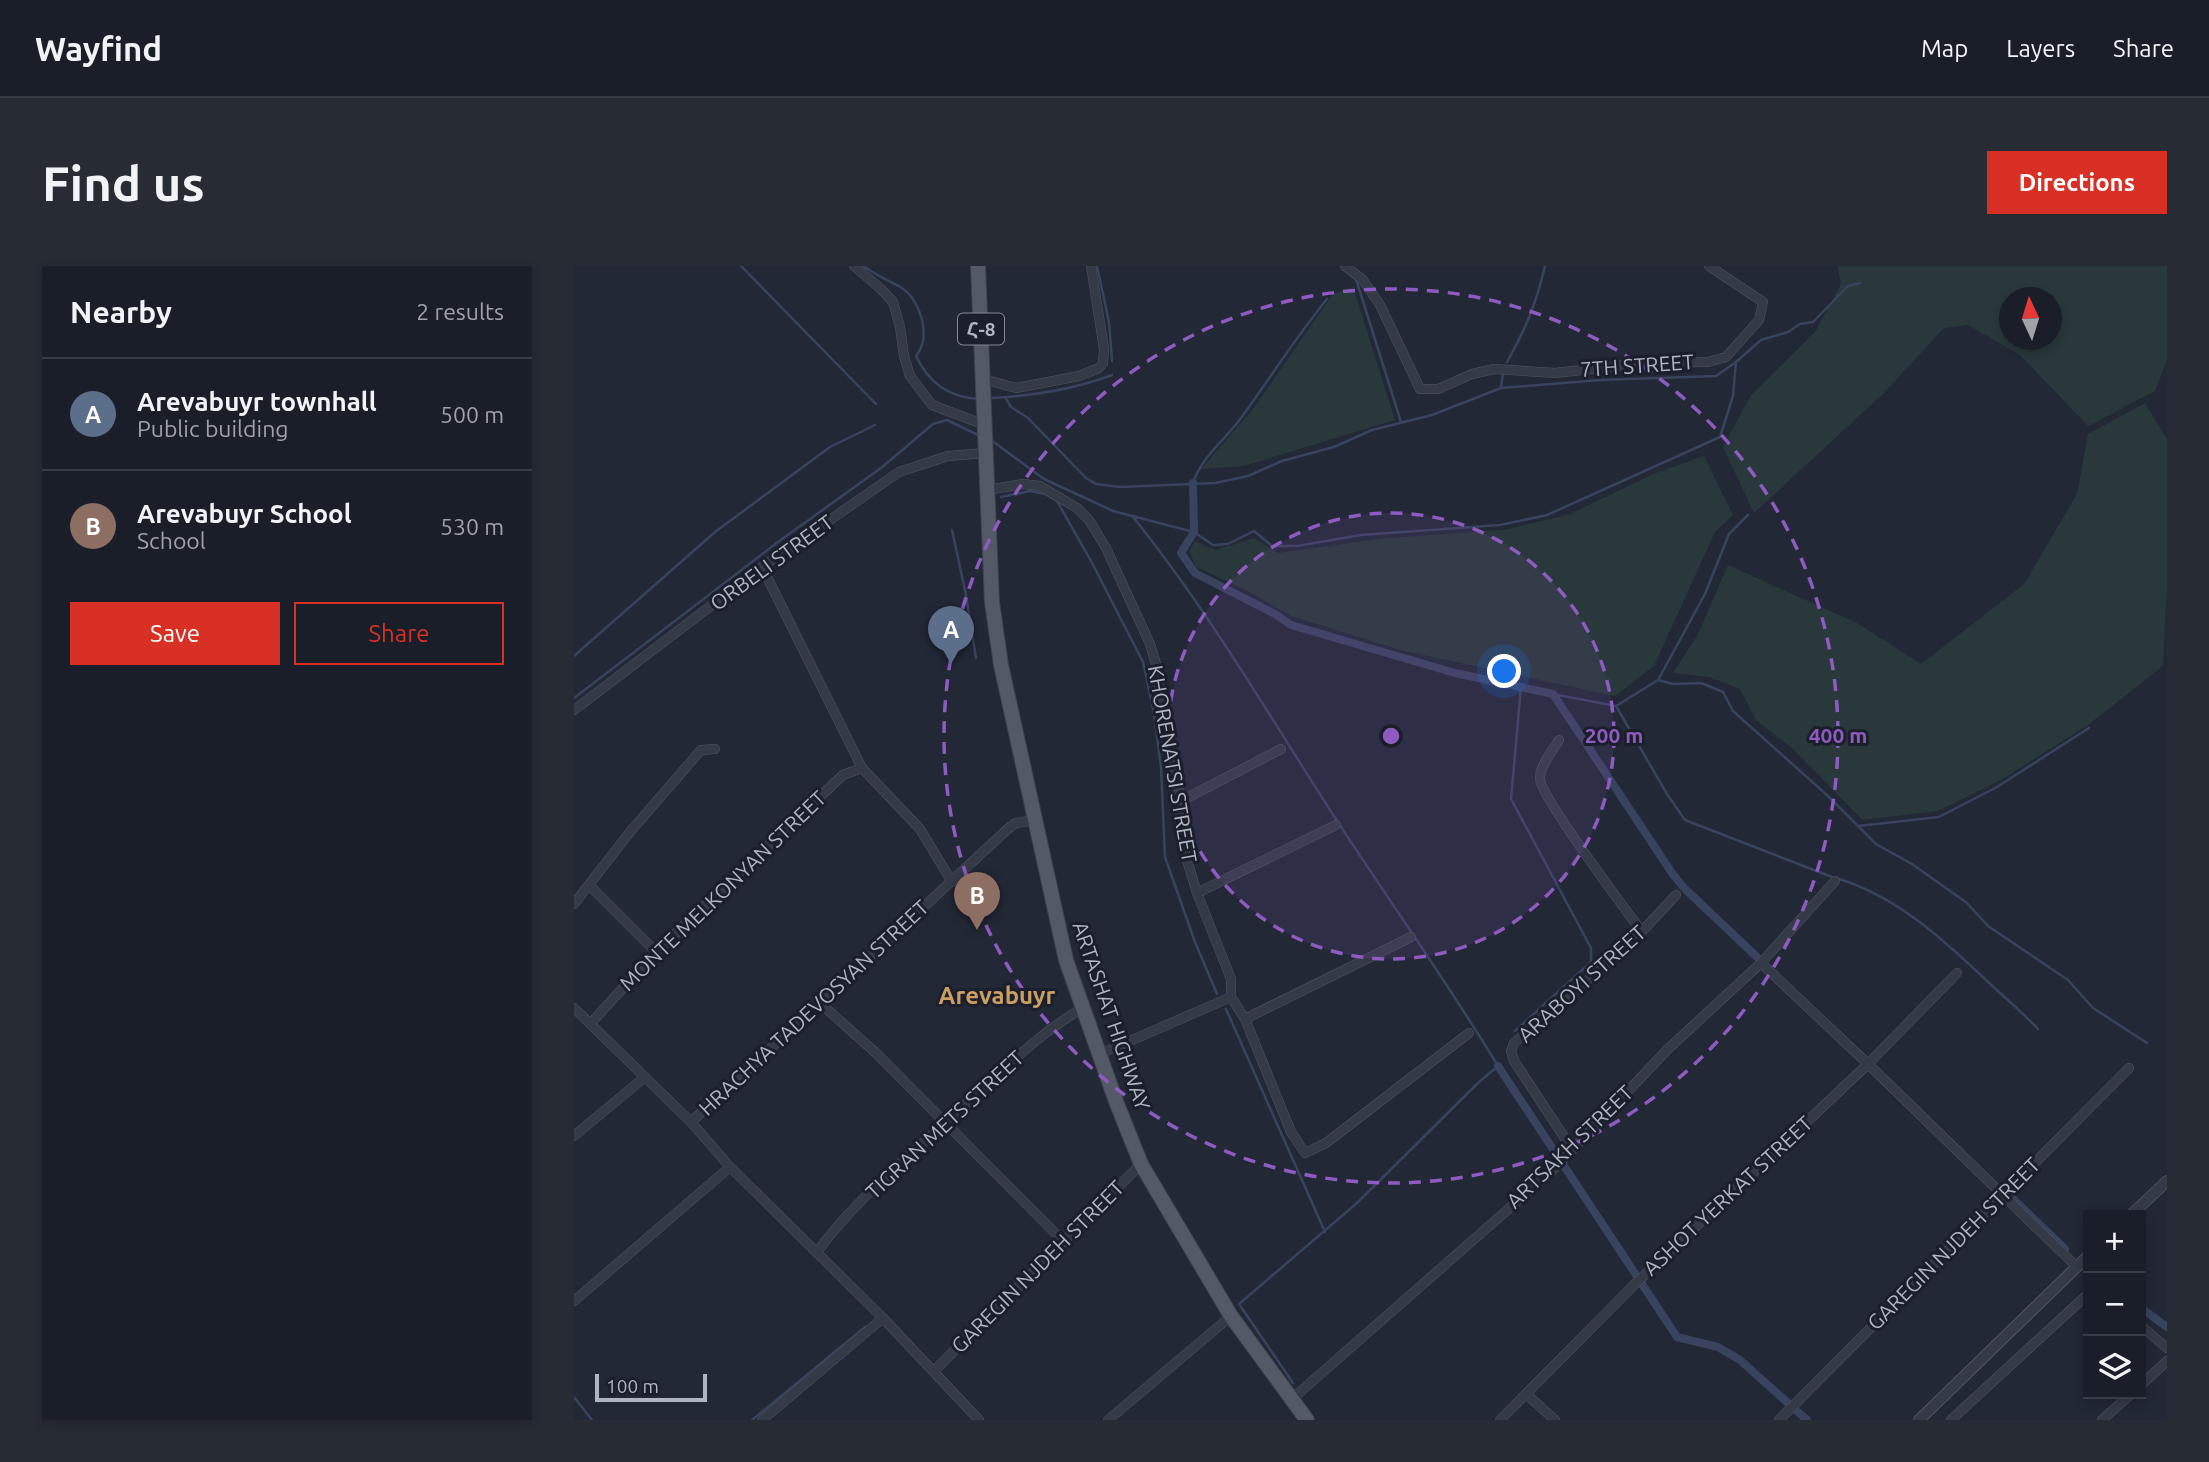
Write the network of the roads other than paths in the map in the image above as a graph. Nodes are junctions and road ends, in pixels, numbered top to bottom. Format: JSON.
{"nodes":[{"id":1,"x":854,"y":266,"type":"edge"},
{"id":2,"x":978,"y":266,"type":"edge"},
{"id":3,"x":1091,"y":266,"type":"edge"},
{"id":4,"x":1345,"y":266,"type":"edge"},
{"id":5,"x":1709,"y":266,"type":"edge"},
{"id":6,"x":983,"y":393,"type":"junction"},
{"id":7,"x":985,"y":425,"type":"junction"},
{"id":8,"x":987,"y":453,"type":"junction"},
{"id":9,"x":987,"y":490,"type":"junction"},
{"id":10,"x":762,"y":567,"type":"junction"},
{"id":11,"x":574,"y":710,"type":"edge"},
{"id":12,"x":1559,"y":740,"type":"dead end"},
{"id":13,"x":715,"y":749,"type":"dead end"},
{"id":14,"x":1281,"y":749,"type":"dead end"},
{"id":15,"x":862,"y":768,"type":"junction"},
{"id":16,"x":1181,"y":801,"type":"junction"},
{"id":17,"x":1035,"y":820,"type":"junction"},
{"id":18,"x":1336,"y":825,"type":"dead end"},
{"id":19,"x":1835,"y":881,"type":"dead end"},
{"id":20,"x":952,"y":882,"type":"junction"},
{"id":21,"x":590,"y":886,"type":"junction"},
{"id":22,"x":1197,"y":893,"type":"junction"},
{"id":23,"x":1676,"y":895,"type":"dead end"},
{"id":24,"x":574,"y":904,"type":"edge"},
{"id":25,"x":1642,"y":932,"type":"junction"},
{"id":26,"x":1411,"y":937,"type":"dead end"},
{"id":27,"x":656,"y":952,"type":"junction"},
{"id":28,"x":1761,"y":963,"type":"junction"},
{"id":29,"x":1957,"y":972,"type":"dead end"},
{"id":30,"x":1231,"y":997,"type":"junction"},
{"id":31,"x":820,"y":1003,"type":"junction"},
{"id":32,"x":574,"y":1008,"type":"edge"},
{"id":33,"x":1083,"y":1008,"type":"junction"},
{"id":34,"x":1245,"y":1019,"type":"junction"},
{"id":35,"x":590,"y":1024,"type":"junction"},
{"id":36,"x":1469,"y":1033,"type":"dead end"},
{"id":37,"x":1100,"y":1054,"type":"junction"},
{"id":38,"x":1868,"y":1063,"type":"junction"},
{"id":39,"x":2129,"y":1068,"type":"dead end"},
{"id":40,"x":645,"y":1077,"type":"junction"},
{"id":41,"x":691,"y":1122,"type":"junction"},
{"id":42,"x":945,"y":1123,"type":"junction"},
{"id":43,"x":574,"y":1136,"type":"edge"},
{"id":44,"x":1569,"y":1152,"type":"junction"},
{"id":45,"x":1141,"y":1164,"type":"junction"},
{"id":46,"x":730,"y":1167,"type":"junction"},
{"id":47,"x":2167,"y":1181,"type":"edge"},
{"id":48,"x":2004,"y":1196,"type":"junction"},
{"id":49,"x":2136,"y":1210,"type":"edge"},
{"id":50,"x":1064,"y":1242,"type":"junction"},
{"id":51,"x":817,"y":1252,"type":"junction"},
{"id":52,"x":2083,"y":1261,"type":"edge"},
{"id":53,"x":2077,"y":1267,"type":"junction"},
{"id":54,"x":2083,"y":1299,"type":"edge"},
{"id":55,"x":574,"y":1301,"type":"edge"},
{"id":56,"x":1231,"y":1316,"type":"junction"},
{"id":57,"x":883,"y":1318,"type":"junction"},
{"id":58,"x":2146,"y":1330,"type":"edge"},
{"id":59,"x":2167,"y":1348,"type":"edge"},
{"id":60,"x":2167,"y":1361,"type":"edge"},
{"id":61,"x":934,"y":1371,"type":"junction"},
{"id":62,"x":2146,"y":1380,"type":"edge"},
{"id":63,"x":1526,"y":1394,"type":"junction"},
{"id":64,"x":1292,"y":1399,"type":"junction"},
{"id":65,"x":2125,"y":1399,"type":"edge"},
{"id":66,"x":762,"y":1420,"type":"edge"},
{"id":67,"x":979,"y":1420,"type":"edge"},
{"id":68,"x":1108,"y":1420,"type":"edge"},
{"id":69,"x":1307,"y":1420,"type":"edge"},
{"id":70,"x":1500,"y":1420,"type":"edge"},
{"id":71,"x":1555,"y":1420,"type":"edge"},
{"id":72,"x":1779,"y":1420,"type":"edge"},
{"id":73,"x":1919,"y":1420,"type":"edge"},
{"id":74,"x":1951,"y":1420,"type":"edge"},
{"id":75,"x":2102,"y":1420,"type":"edge"}],
"edges":[{"from":1,"to":7,"type":"street"},
{"from":2,"to":6,"type":"main road","number":"Հ-8"},
{"from":3,"to":6,"type":"street"},
{"from":4,"to":5,"type":"street","name":"7TH STREET"},
{"from":6,"to":7,"type":"main road","number":"Հ-8"},
{"from":7,"to":8,"type":"main road","number":"Հ-8"},
{"from":8,"to":9,"type":"main road","name":"ARTASHAT HIGHWAY","number":"Հ-8"},
{"from":8,"to":10,"type":"street","name":"ORBELI STREET"},
{"from":9,"to":16,"type":"street","name":"KHORENATSI STREET"},
{"from":9,"to":17,"type":"main road","name":"ARTASHAT HIGHWAY","number":"Հ-8"},
{"from":10,"to":11,"type":"street","name":"ORBELI STREET"},
{"from":10,"to":15,"type":"street"},
{"from":12,"to":25,"type":"street"},
{"from":13,"to":21,"type":"street"},
{"from":14,"to":16,"type":"street"},
{"from":15,"to":20,"type":"street"},
{"from":15,"to":27,"type":"street","name":"MONTE MELKONYAN STREET"},
{"from":16,"to":22,"type":"street","name":"KHORENATSI STREET"},
{"from":17,"to":20,"type":"street","name":"HRACHYA TADEVOSYAN STREET"},
{"from":17,"to":33,"type":"main road","name":"ARTASHAT HIGHWAY","number":"Հ-8"},
{"from":18,"to":22,"type":"street"},
{"from":19,"to":28,"type":"street","name":"ARTSAKH STREET"},
{"from":20,"to":31,"type":"street","name":"HRACHYA TADEVOSYAN STREET"},
{"from":21,"to":24,"type":"street"},
{"from":21,"to":27,"type":"street"},
{"from":22,"to":30,"type":"street","name":"KHORENATSI STREET"},
{"from":23,"to":25,"type":"street","name":"ARABOYI STREET"},
{"from":25,"to":44,"type":"street","name":"ARABOYI STREET"},
{"from":26,"to":34,"type":"street"},
{"from":27,"to":35,"type":"street","name":"MONTE MELKONYAN STREET"},
{"from":28,"to":38,"type":"street"},
{"from":28,"to":44,"type":"street","name":"ARTSAKH STREET"},
{"from":29,"to":38,"type":"street","name":"ASHOT YERKAT STREET"},
{"from":30,"to":34,"type":"street","name":"KHORENATSI STREET"},
{"from":30,"to":37,"type":"street"},
{"from":31,"to":41,"type":"street","name":"HRACHYA TADEVOSYAN STREET"},
{"from":31,"to":42,"type":"street"},
{"from":32,"to":35,"type":"street"},
{"from":33,"to":37,"type":"main road","name":"ARTASHAT HIGHWAY","number":"Հ-8"},
{"from":33,"to":42,"type":"street","name":"TIGRAN METS STREET"},
{"from":34,"to":36,"type":"street","name":"KHORENATSI STREET"},
{"from":35,"to":40,"type":"street"},
{"from":37,"to":45,"type":"main road","name":"ARTASHAT HIGHWAY","number":"Հ-8"},
{"from":38,"to":48,"type":"street"},
{"from":38,"to":63,"type":"street","name":"ASHOT YERKAT STREET"},
{"from":39,"to":48,"type":"street","name":"GAREGIN NJDEH STREET"},
{"from":40,"to":41,"type":"street"},
{"from":40,"to":43,"type":"street"},
{"from":41,"to":46,"type":"street"},
{"from":42,"to":50,"type":"street"},
{"from":42,"to":51,"type":"street","name":"TIGRAN METS STREET"},
{"from":44,"to":64,"type":"street","name":"ARTSAKH STREET"},
{"from":45,"to":50,"type":"street","name":"GAREGIN NJDEH STREET"},
{"from":45,"to":56,"type":"main road","name":"ARTASHAT HIGHWAY","number":"Հ-8"},
{"from":46,"to":51,"type":"street"},
{"from":46,"to":55,"type":"street"},
{"from":47,"to":49,"type":"street"},
{"from":48,"to":53,"type":"street"},
{"from":48,"to":72,"type":"street","name":"GAREGIN NJDEH STREET"},
{"from":50,"to":61,"type":"street","name":"GAREGIN NJDEH STREET"},
{"from":51,"to":57,"type":"street"},
{"from":52,"to":53,"type":"street"},
{"from":53,"to":73,"type":"street"},
{"from":54,"to":74,"type":"street"},
{"from":56,"to":64,"type":"main road","name":"ARTASHAT HIGHWAY","number":"Հ-8"},
{"from":56,"to":68,"type":"street"},
{"from":57,"to":61,"type":"street"},
{"from":57,"to":66,"type":"street"},
{"from":58,"to":59,"type":"street"},
{"from":60,"to":62,"type":"street"},
{"from":61,"to":67,"type":"street"},
{"from":63,"to":70,"type":"street","name":"ASHOT YERKAT STREET"},
{"from":63,"to":71,"type":"street"},
{"from":64,"to":69,"type":"main road","name":"ARTASHAT HIGHWAY","number":"Հ-8"},
{"from":65,"to":75,"type":"street"}]}
